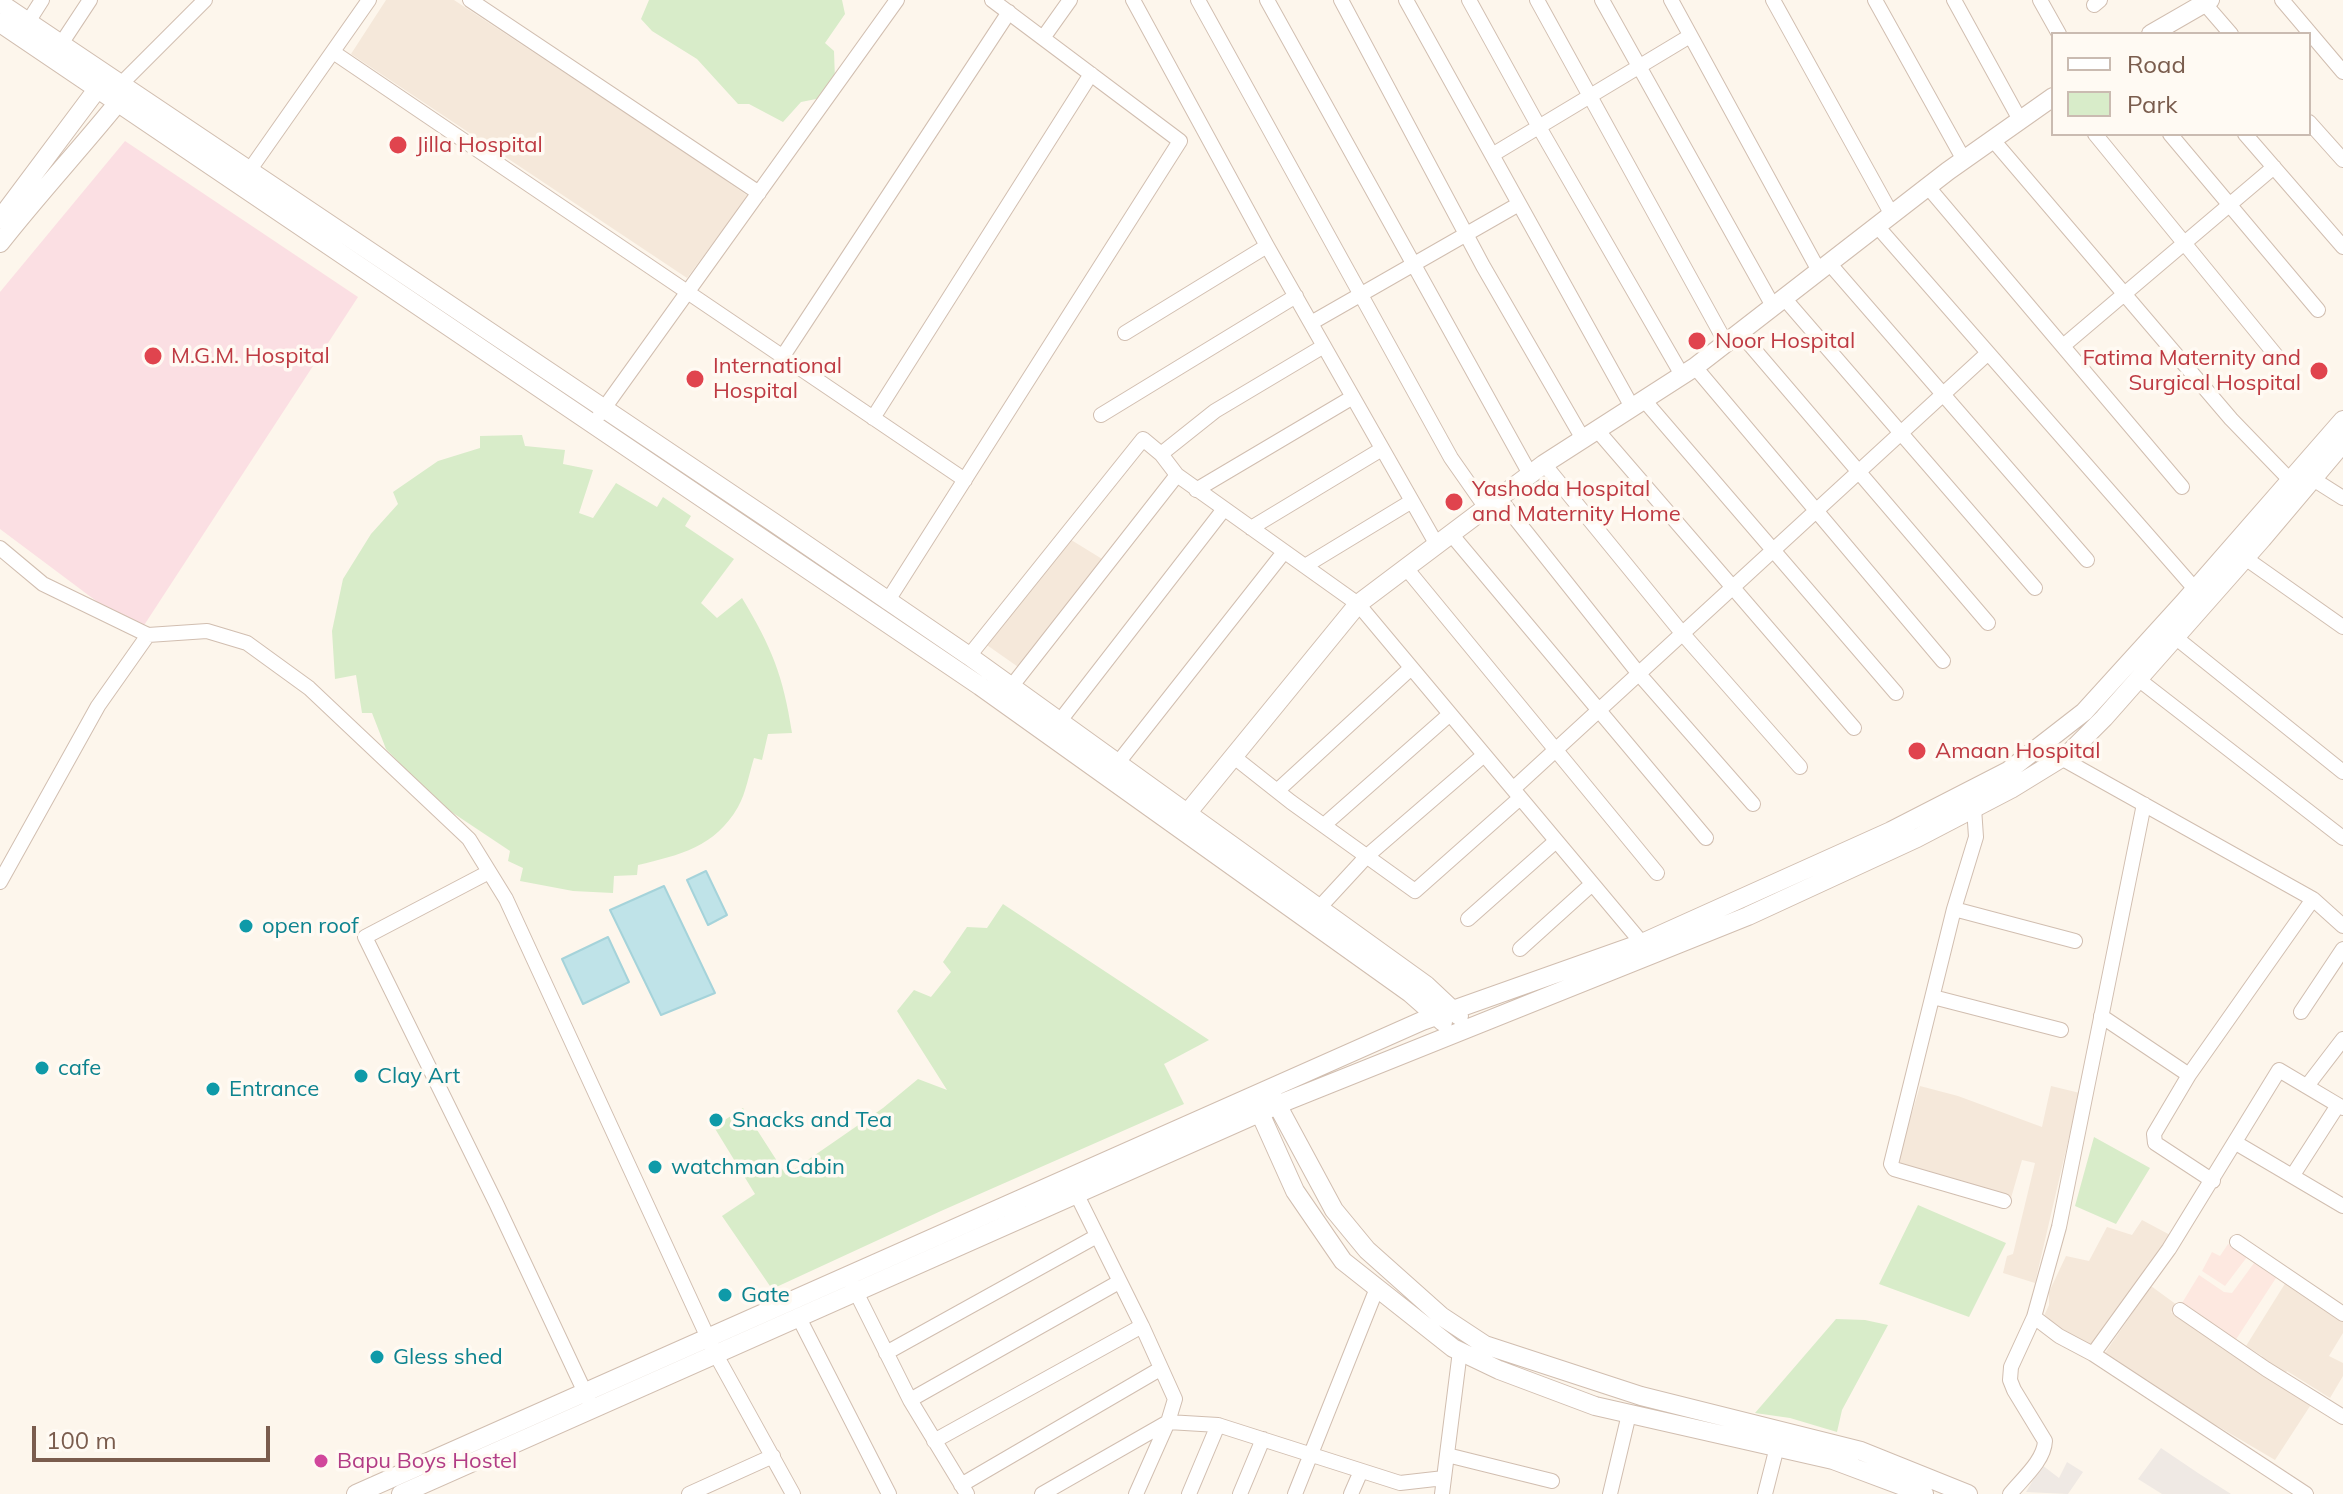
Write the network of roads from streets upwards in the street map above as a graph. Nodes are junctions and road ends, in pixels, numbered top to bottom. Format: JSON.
{"nodes":[{"id":1,"x":42,"y":0,"type":"edge"},
{"id":2,"x":90,"y":0,"type":"edge"},
{"id":3,"x":205,"y":0,"type":"edge"},
{"id":4,"x":369,"y":0,"type":"edge"},
{"id":5,"x":470,"y":0,"type":"edge"},
{"id":6,"x":897,"y":0,"type":"edge"},
{"id":7,"x":994,"y":0,"type":"edge"},
{"id":8,"x":1070,"y":0,"type":"edge"},
{"id":9,"x":1133,"y":0,"type":"edge"},
{"id":10,"x":1198,"y":0,"type":"edge"},
{"id":11,"x":1267,"y":0,"type":"edge"},
{"id":12,"x":1341,"y":0,"type":"edge"},
{"id":13,"x":1406,"y":0,"type":"edge"},
{"id":14,"x":1469,"y":0,"type":"edge"},
{"id":15,"x":1537,"y":0,"type":"edge"},
{"id":16,"x":1602,"y":0,"type":"edge"},
{"id":17,"x":1671,"y":0,"type":"edge"},
{"id":18,"x":1773,"y":0,"type":"edge"},
{"id":19,"x":1875,"y":0,"type":"edge"},
{"id":20,"x":1954,"y":0,"type":"edge"},
{"id":21,"x":2040,"y":0,"type":"edge"},
{"id":22,"x":2282,"y":0,"type":"edge"},
{"id":23,"x":2208,"y":2,"type":"edge"},
{"id":24,"x":0,"y":3,"type":"edge"},
{"id":25,"x":1009,"y":12,"type":"junction"},
{"id":26,"x":28,"y":22,"type":"junction"},
{"id":27,"x":0,"y":23,"type":"edge"},
{"id":28,"x":2058,"y":32,"type":"edge"},
{"id":29,"x":2156,"y":32,"type":"edge"},
{"id":30,"x":2230,"y":32,"type":"edge"},
{"id":31,"x":2309,"y":32,"type":"edge"},
{"id":32,"x":2311,"y":34,"type":"edge"},
{"id":33,"x":1690,"y":36,"type":"junction"},
{"id":34,"x":1043,"y":38,"type":"junction"},
{"id":35,"x":61,"y":44,"type":"junction"},
{"id":36,"x":333,"y":52,"type":"junction"},
{"id":37,"x":1639,"y":67,"type":"junction"},
{"id":38,"x":2343,"y":72,"type":"edge"},
{"id":39,"x":1091,"y":74,"type":"junction"},
{"id":40,"x":114,"y":88,"type":"junction"},
{"id":41,"x":1591,"y":96,"type":"junction"},
{"id":42,"x":2051,"y":98,"type":"edge"},
{"id":43,"x":2020,"y":120,"type":"junction"},
{"id":44,"x":2311,"y":124,"type":"edge"},
{"id":45,"x":1539,"y":127,"type":"junction"},
{"id":46,"x":2097,"y":136,"type":"edge"},
{"id":47,"x":2172,"y":136,"type":"edge"},
{"id":48,"x":2247,"y":136,"type":"edge"},
{"id":49,"x":1993,"y":140,"type":"junction"},
{"id":50,"x":1492,"y":155,"type":"junction"},
{"id":51,"x":1964,"y":160,"type":"junction"},
{"id":52,"x":2343,"y":160,"type":"edge"},
{"id":53,"x":2274,"y":167,"type":"junction"},
{"id":54,"x":249,"y":171,"type":"junction"},
{"id":55,"x":1928,"y":187,"type":"junction"},
{"id":56,"x":759,"y":193,"type":"junction"},
{"id":57,"x":1519,"y":204,"type":"junction"},
{"id":58,"x":2229,"y":205,"type":"junction"},
{"id":59,"x":0,"y":219,"type":"edge"},
{"id":60,"x":1884,"y":220,"type":"junction"},
{"id":61,"x":1466,"y":233,"type":"junction"},
{"id":62,"x":0,"y":243,"type":"edge"},
{"id":63,"x":2184,"y":243,"type":"junction"},
{"id":64,"x":1267,"y":246,"type":"junction"},
{"id":65,"x":2343,"y":247,"type":"edge"},
{"id":66,"x":1412,"y":264,"type":"junction"},
{"id":67,"x":1824,"y":267,"type":"junction"},
{"id":68,"x":688,"y":292,"type":"junction"},
{"id":69,"x":1362,"y":293,"type":"junction"},
{"id":70,"x":2124,"y":294,"type":"junction"},
{"id":71,"x":1296,"y":296,"type":"junction"},
{"id":72,"x":1779,"y":302,"type":"junction"},
{"id":73,"x":2318,"y":310,"type":"dead end"},
{"id":74,"x":1311,"y":323,"type":"junction"},
{"id":75,"x":1125,"y":333,"type":"dead end"},
{"id":76,"x":1733,"y":338,"type":"junction"},
{"id":77,"x":1324,"y":346,"type":"junction"},
{"id":78,"x":2063,"y":346,"type":"junction"},
{"id":79,"x":1988,"y":353,"type":"junction"},
{"id":80,"x":783,"y":356,"type":"junction"},
{"id":81,"x":2279,"y":359,"type":"dead end"},
{"id":82,"x":1688,"y":371,"type":"junction"},
{"id":83,"x":1943,"y":394,"type":"junction"},
{"id":84,"x":1353,"y":397,"type":"junction"},
{"id":85,"x":1638,"y":404,"type":"junction"},
{"id":86,"x":1101,"y":415,"type":"dead end"},
{"id":87,"x":598,"y":416,"type":"junction"},
{"id":88,"x":873,"y":418,"type":"junction"},
{"id":89,"x":2343,"y":420,"type":"edge"},
{"id":90,"x":1901,"y":433,"type":"junction"},
{"id":91,"x":1590,"y":434,"type":"junction"},
{"id":92,"x":2343,"y":443,"type":"edge"},
{"id":93,"x":1382,"y":449,"type":"junction"},
{"id":94,"x":1161,"y":454,"type":"junction"},
{"id":95,"x":1537,"y":469,"type":"junction"},
{"id":96,"x":1858,"y":472,"type":"junction"},
{"id":97,"x":1177,"y":475,"type":"junction"},
{"id":98,"x":2313,"y":479,"type":"junction"},
{"id":99,"x":965,"y":480,"type":"junction"},
{"id":100,"x":2290,"y":480,"type":"junction"},
{"id":101,"x":2182,"y":487,"type":"dead end"},
{"id":102,"x":1196,"y":490,"type":"junction"},
{"id":103,"x":2343,"y":498,"type":"edge"},
{"id":104,"x":1412,"y":501,"type":"junction"},
{"id":105,"x":1493,"y":503,"type":"junction"},
{"id":106,"x":1224,"y":509,"type":"junction"},
{"id":107,"x":1816,"y":511,"type":"junction"},
{"id":108,"x":1251,"y":528,"type":"junction"},
{"id":109,"x":1444,"y":539,"type":"junction"},
{"id":110,"x":0,"y":548,"type":"edge"},
{"id":111,"x":1774,"y":550,"type":"junction"},
{"id":112,"x":1284,"y":552,"type":"junction"},
{"id":113,"x":2238,"y":553,"type":"junction"},
{"id":114,"x":2087,"y":560,"type":"dead end"},
{"id":115,"x":1305,"y":566,"type":"junction"},
{"id":116,"x":1406,"y":568,"type":"junction"},
{"id":117,"x":2035,"y":588,"type":"dead end"},
{"id":118,"x":1731,"y":589,"type":"junction"},
{"id":119,"x":2195,"y":589,"type":"junction"},
{"id":120,"x":887,"y":602,"type":"junction"},
{"id":121,"x":1358,"y":604,"type":"junction"},
{"id":122,"x":1988,"y":623,"type":"dead end"},
{"id":123,"x":2343,"y":627,"type":"edge"},
{"id":124,"x":1682,"y":633,"type":"junction"},
{"id":125,"x":148,"y":635,"type":"junction"},
{"id":126,"x":2175,"y":637,"type":"junction"},
{"id":127,"x":969,"y":656,"type":"junction"},
{"id":128,"x":1943,"y":661,"type":"dead end"},
{"id":129,"x":1411,"y":668,"type":"junction"},
{"id":130,"x":1639,"y":674,"type":"junction"},
{"id":131,"x":2138,"y":679,"type":"junction"},
{"id":132,"x":1011,"y":687,"type":"junction"},
{"id":133,"x":1896,"y":693,"type":"dead end"},
{"id":134,"x":1599,"y":710,"type":"junction"},
{"id":135,"x":1450,"y":714,"type":"junction"},
{"id":136,"x":1059,"y":722,"type":"junction"},
{"id":137,"x":1854,"y":728,"type":"dead end"},
{"id":138,"x":2043,"y":743,"type":"junction"},
{"id":139,"x":1556,"y":750,"type":"junction"},
{"id":140,"x":1484,"y":755,"type":"junction"},
{"id":141,"x":1234,"y":757,"type":"junction"},
{"id":142,"x":2061,"y":758,"type":"junction"},
{"id":143,"x":1117,"y":764,"type":"junction"},
{"id":144,"x":1800,"y":767,"type":"dead end"},
{"id":145,"x":2343,"y":772,"type":"edge"},
{"id":146,"x":1277,"y":791,"type":"junction"},
{"id":147,"x":1516,"y":794,"type":"junction"},
{"id":148,"x":1753,"y":804,"type":"dead end"},
{"id":149,"x":2144,"y":804,"type":"junction"},
{"id":150,"x":1974,"y":808,"type":"junction"},
{"id":151,"x":1181,"y":820,"type":"junction"},
{"id":152,"x":1324,"y":825,"type":"junction"},
{"id":153,"x":1706,"y":838,"type":"dead end"},
{"id":154,"x":2343,"y":838,"type":"edge"},
{"id":155,"x":1556,"y":841,"type":"junction"},
{"id":156,"x":1367,"y":856,"type":"junction"},
{"id":157,"x":489,"y":872,"type":"junction"},
{"id":158,"x":1657,"y":873,"type":"dead end"},
{"id":159,"x":0,"y":882,"type":"edge"},
{"id":160,"x":1592,"y":884,"type":"junction"},
{"id":161,"x":2313,"y":899,"type":"junction"},
{"id":162,"x":1319,"y":908,"type":"junction"},
{"id":163,"x":1954,"y":909,"type":"junction"},
{"id":164,"x":1468,"y":919,"type":"dead end"},
{"id":165,"x":2343,"y":926,"type":"edge"},
{"id":166,"x":2075,"y":941,"type":"dead end"},
{"id":167,"x":1642,"y":943,"type":"junction"},
{"id":168,"x":1520,"y":949,"type":"dead end"},
{"id":169,"x":2343,"y":949,"type":"edge"},
{"id":170,"x":1933,"y":997,"type":"junction"},
{"id":171,"x":2301,"y":1012,"type":"dead end"},
{"id":172,"x":1446,"y":1013,"type":"junction"},
{"id":173,"x":2101,"y":1016,"type":"junction"},
{"id":174,"x":1462,"y":1030,"type":"junction"},
{"id":175,"x":2061,"y":1030,"type":"dead end"},
{"id":176,"x":2343,"y":1039,"type":"edge"},
{"id":177,"x":2189,"y":1075,"type":"junction"},
{"id":178,"x":2307,"y":1086,"type":"junction"},
{"id":179,"x":1260,"y":1092,"type":"junction"},
{"id":180,"x":1277,"y":1105,"type":"junction"},
{"id":181,"x":2341,"y":1106,"type":"edge"},
{"id":182,"x":1259,"y":1113,"type":"junction"},
{"id":183,"x":2236,"y":1143,"type":"junction"},
{"id":184,"x":2293,"y":1175,"type":"junction"},
{"id":185,"x":2213,"y":1181,"type":"junction"},
{"id":186,"x":1072,"y":1185,"type":"junction"},
{"id":187,"x":2004,"y":1201,"type":"dead end"},
{"id":188,"x":2343,"y":1206,"type":"edge"},
{"id":189,"x":1097,"y":1236,"type":"junction"},
{"id":190,"x":2237,"y":1242,"type":"dead end"},
{"id":191,"x":1119,"y":1282,"type":"junction"},
{"id":192,"x":852,"y":1283,"type":"junction"},
{"id":193,"x":1377,"y":1288,"type":"junction"},
{"id":194,"x":2180,"y":1310,"type":"dead end"},
{"id":195,"x":2343,"y":1314,"type":"edge"},
{"id":196,"x":798,"y":1316,"type":"junction"},
{"id":197,"x":2034,"y":1317,"type":"junction"},
{"id":198,"x":1142,"y":1326,"type":"junction"},
{"id":199,"x":712,"y":1346,"type":"junction"},
{"id":200,"x":1460,"y":1351,"type":"junction"},
{"id":201,"x":886,"y":1353,"type":"junction"},
{"id":202,"x":2093,"y":1354,"type":"junction"},
{"id":203,"x":1160,"y":1369,"type":"junction"},
{"id":204,"x":588,"y":1400,"type":"junction"},
{"id":205,"x":910,"y":1400,"type":"junction"},
{"id":206,"x":1629,"y":1414,"type":"junction"},
{"id":207,"x":2343,"y":1417,"type":"edge"},
{"id":208,"x":1168,"y":1422,"type":"junction"},
{"id":209,"x":1218,"y":1425,"type":"junction"},
{"id":210,"x":1263,"y":1439,"type":"junction"},
{"id":211,"x":1779,"y":1439,"type":"junction"},
{"id":212,"x":934,"y":1441,"type":"junction"},
{"id":213,"x":1313,"y":1455,"type":"junction"},
{"id":214,"x":1447,"y":1455,"type":"junction"},
{"id":215,"x":773,"y":1456,"type":"junction"},
{"id":216,"x":1361,"y":1471,"type":"junction"},
{"id":217,"x":1444,"y":1478,"type":"junction"},
{"id":218,"x":431,"y":1479,"type":"edge"},
{"id":219,"x":1552,"y":1481,"type":"dead end"},
{"id":220,"x":1404,"y":1488,"type":"edge"},
{"id":221,"x":964,"y":1489,"type":"edge"},
{"id":222,"x":356,"y":1494,"type":"edge"},
{"id":223,"x":401,"y":1494,"type":"edge"},
{"id":224,"x":689,"y":1494,"type":"edge"},
{"id":225,"x":793,"y":1494,"type":"edge"},
{"id":226,"x":889,"y":1494,"type":"edge"},
{"id":227,"x":1042,"y":1494,"type":"edge"},
{"id":228,"x":1136,"y":1494,"type":"edge"},
{"id":229,"x":1189,"y":1494,"type":"edge"},
{"id":230,"x":1240,"y":1494,"type":"edge"},
{"id":231,"x":1295,"y":1494,"type":"edge"},
{"id":232,"x":1351,"y":1494,"type":"edge"},
{"id":233,"x":1442,"y":1494,"type":"edge"},
{"id":234,"x":1611,"y":1494,"type":"edge"},
{"id":235,"x":1765,"y":1494,"type":"edge"},
{"id":236,"x":1924,"y":1494,"type":"edge"},
{"id":237,"x":1968,"y":1494,"type":"edge"},
{"id":238,"x":2010,"y":1494,"type":"edge"},
{"id":239,"x":2306,"y":1494,"type":"edge"}],
"edges":[{"from":1,"to":26,"type":"street"},
{"from":2,"to":35,"type":"street"},
{"from":3,"to":40,"type":"street"},
{"from":4,"to":36,"type":"street"},
{"from":5,"to":56,"type":"street"},
{"from":6,"to":56,"type":"street"},
{"from":7,"to":25,"type":"street"},
{"from":8,"to":34,"type":"street"},
{"from":9,"to":64,"type":"street"},
{"from":10,"to":69,"type":"street"},
{"from":11,"to":66,"type":"street"},
{"from":12,"to":61,"type":"street"},
{"from":13,"to":50,"type":"street"},
{"from":14,"to":45,"type":"street"},
{"from":15,"to":41,"type":"street"},
{"from":16,"to":37,"type":"street"},
{"from":17,"to":33,"type":"street"},
{"from":18,"to":60,"type":"street"},
{"from":19,"to":51,"type":"street"},
{"from":20,"to":43,"type":"street"},
{"from":21,"to":28,"type":"street"},
{"from":22,"to":31,"type":"street"},
{"from":23,"to":29,"type":"street"},
{"from":23,"to":30,"type":"street"},
{"from":24,"to":26,"type":"street"},
{"from":25,"to":34,"type":"street"},
{"from":25,"to":80,"type":"street"},
{"from":26,"to":35,"type":"street"},
{"from":27,"to":40,"type":"street"},
{"from":32,"to":38,"type":"street"},
{"from":33,"to":37,"type":"street"},
{"from":33,"to":67,"type":"street"},
{"from":34,"to":39,"type":"street"},
{"from":35,"to":40,"type":"street"},
{"from":36,"to":54,"type":"street"},
{"from":36,"to":68,"type":"street"},
{"from":37,"to":41,"type":"street"},
{"from":37,"to":72,"type":"street"},
{"from":39,"to":88,"type":"street"},
{"from":39,"to":99,"type":"street"},
{"from":40,"to":54,"type":"street"},
{"from":40,"to":59,"type":"street"},
{"from":40,"to":62,"type":"street"},
{"from":40,"to":87,"type":"street"},
{"from":41,"to":45,"type":"street"},
{"from":41,"to":76,"type":"street"},
{"from":42,"to":43,"type":"street"},
{"from":43,"to":49,"type":"street"},
{"from":44,"to":52,"type":"street"},
{"from":45,"to":50,"type":"street"},
{"from":45,"to":82,"type":"street"},
{"from":46,"to":63,"type":"street"},
{"from":47,"to":58,"type":"street"},
{"from":48,"to":53,"type":"street"},
{"from":49,"to":51,"type":"street"},
{"from":49,"to":70,"type":"street"},
{"from":50,"to":57,"type":"street"},
{"from":51,"to":55,"type":"street"},
{"from":53,"to":58,"type":"street"},
{"from":53,"to":65,"type":"street"},
{"from":54,"to":87,"type":"street"},
{"from":55,"to":60,"type":"street"},
{"from":55,"to":78,"type":"street"},
{"from":56,"to":68,"type":"street"},
{"from":57,"to":61,"type":"street"},
{"from":57,"to":85,"type":"street"},
{"from":58,"to":63,"type":"street"},
{"from":58,"to":73,"type":"street"},
{"from":60,"to":67,"type":"street"},
{"from":60,"to":79,"type":"street"},
{"from":61,"to":66,"type":"street"},
{"from":61,"to":91,"type":"street"},
{"from":63,"to":70,"type":"street"},
{"from":63,"to":81,"type":"street"},
{"from":64,"to":71,"type":"street"},
{"from":64,"to":75,"type":"street"},
{"from":66,"to":69,"type":"street"},
{"from":66,"to":95,"type":"street"},
{"from":67,"to":72,"type":"street"},
{"from":67,"to":83,"type":"street"},
{"from":68,"to":80,"type":"street"},
{"from":68,"to":87,"type":"street"},
{"from":69,"to":74,"type":"street"},
{"from":69,"to":105,"type":"street"},
{"from":70,"to":78,"type":"street"},
{"from":70,"to":100,"type":"street"},
{"from":71,"to":74,"type":"street"},
{"from":71,"to":86,"type":"street"},
{"from":72,"to":76,"type":"street"},
{"from":72,"to":90,"type":"street"},
{"from":74,"to":77,"type":"street"},
{"from":76,"to":82,"type":"street"},
{"from":76,"to":96,"type":"street"},
{"from":77,"to":84,"type":"street"},
{"from":77,"to":94,"type":"street"},
{"from":78,"to":101,"type":"street"},
{"from":79,"to":83,"type":"street"},
{"from":79,"to":119,"type":"street"},
{"from":80,"to":88,"type":"street"},
{"from":82,"to":85,"type":"street"},
{"from":82,"to":107,"type":"street"},
{"from":83,"to":90,"type":"street"},
{"from":83,"to":114,"type":"street"},
{"from":84,"to":93,"type":"street"},
{"from":84,"to":102,"type":"street"},
{"from":85,"to":91,"type":"street"},
{"from":85,"to":111,"type":"street"},
{"from":87,"to":120,"type":"street"},
{"from":87,"to":151,"type":"street"},
{"from":88,"to":99,"type":"street"},
{"from":89,"to":100,"type":"street"},
{"from":90,"to":96,"type":"street"},
{"from":90,"to":117,"type":"street"},
{"from":91,"to":95,"type":"street"},
{"from":91,"to":118,"type":"street"},
{"from":92,"to":98,"type":"street"},
{"from":93,"to":104,"type":"street"},
{"from":93,"to":108,"type":"street"},
{"from":94,"to":97,"type":"street"},
{"from":94,"to":127,"type":"street"},
{"from":95,"to":105,"type":"street"},
{"from":95,"to":124,"type":"street"},
{"from":96,"to":107,"type":"street"},
{"from":96,"to":122,"type":"street"},
{"from":97,"to":102,"type":"street"},
{"from":97,"to":132,"type":"street"},
{"from":98,"to":103,"type":"street"},
{"from":98,"to":113,"type":"street"},
{"from":99,"to":120,"type":"street"},
{"from":100,"to":113,"type":"street"},
{"from":102,"to":106,"type":"street"},
{"from":104,"to":109,"type":"street"},
{"from":104,"to":115,"type":"street"},
{"from":105,"to":109,"type":"street"},
{"from":105,"to":130,"type":"street"},
{"from":106,"to":108,"type":"street"},
{"from":106,"to":136,"type":"street"},
{"from":107,"to":111,"type":"street"},
{"from":107,"to":128,"type":"street"},
{"from":108,"to":112,"type":"street"},
{"from":109,"to":116,"type":"street"},
{"from":109,"to":134,"type":"street"},
{"from":110,"to":125,"type":"street"},
{"from":111,"to":118,"type":"street"},
{"from":111,"to":133,"type":"street"},
{"from":112,"to":115,"type":"street"},
{"from":112,"to":143,"type":"street"},
{"from":113,"to":119,"type":"street"},
{"from":113,"to":123,"type":"street"},
{"from":113,"to":126,"type":"street"},
{"from":115,"to":121,"type":"street"},
{"from":116,"to":121,"type":"street"},
{"from":116,"to":139,"type":"street"},
{"from":118,"to":124,"type":"street"},
{"from":118,"to":137,"type":"street"},
{"from":119,"to":138,"type":"street"},
{"from":120,"to":127,"type":"street"},
{"from":121,"to":129,"type":"street"},
{"from":121,"to":141,"type":"street"},
{"from":124,"to":130,"type":"street"},
{"from":124,"to":144,"type":"street"},
{"from":125,"to":157,"type":"street"},
{"from":125,"to":159,"type":"street"},
{"from":126,"to":131,"type":"street"},
{"from":126,"to":145,"type":"street"},
{"from":127,"to":132,"type":"street"},
{"from":129,"to":135,"type":"street"},
{"from":129,"to":146,"type":"street"},
{"from":130,"to":134,"type":"street"},
{"from":130,"to":148,"type":"street"},
{"from":131,"to":142,"type":"street"},
{"from":131,"to":154,"type":"street"},
{"from":132,"to":136,"type":"street"},
{"from":134,"to":139,"type":"street"},
{"from":134,"to":153,"type":"street"},
{"from":135,"to":140,"type":"street"},
{"from":135,"to":152,"type":"street"},
{"from":136,"to":143,"type":"street"},
{"from":138,"to":142,"type":"street"},
{"from":138,"to":167,"type":"street"},
{"from":139,"to":147,"type":"street"},
{"from":139,"to":158,"type":"street"},
{"from":140,"to":147,"type":"street"},
{"from":140,"to":156,"type":"street"},
{"from":141,"to":146,"type":"street"},
{"from":141,"to":151,"type":"street"},
{"from":142,"to":149,"type":"street"},
{"from":142,"to":150,"type":"street"},
{"from":143,"to":151,"type":"street"},
{"from":146,"to":152,"type":"street"},
{"from":147,"to":155,"type":"street"},
{"from":147,"to":156,"type":"street"},
{"from":149,"to":161,"type":"street"},
{"from":149,"to":173,"type":"street"},
{"from":150,"to":163,"type":"street"},
{"from":150,"to":174,"type":"street"},
{"from":151,"to":162,"type":"street"},
{"from":151,"to":172,"type":"street"},
{"from":152,"to":156,"type":"street"},
{"from":155,"to":160,"type":"street"},
{"from":155,"to":164,"type":"street"},
{"from":156,"to":162,"type":"street"},
{"from":157,"to":199,"type":"street"},
{"from":157,"to":204,"type":"street"},
{"from":160,"to":167,"type":"street"},
{"from":160,"to":168,"type":"street"},
{"from":161,"to":165,"type":"street"},
{"from":161,"to":177,"type":"street"},
{"from":162,"to":172,"type":"street"},
{"from":163,"to":166,"type":"street"},
{"from":163,"to":170,"type":"street"},
{"from":167,"to":172,"type":"street"},
{"from":169,"to":171,"type":"street"},
{"from":170,"to":175,"type":"street"},
{"from":170,"to":187,"type":"street"},
{"from":172,"to":174,"type":"street"},
{"from":172,"to":179,"type":"street"},
{"from":173,"to":177,"type":"street"},
{"from":173,"to":197,"type":"street"},
{"from":174,"to":180,"type":"street"},
{"from":176,"to":178,"type":"street"},
{"from":177,"to":185,"type":"street"},
{"from":178,"to":181,"type":"street"},
{"from":178,"to":183,"type":"street"},
{"from":179,"to":180,"type":"street"},
{"from":179,"to":182,"type":"street"},
{"from":179,"to":186,"type":"street"},
{"from":180,"to":182,"type":"street"},
{"from":180,"to":211,"type":"street"},
{"from":181,"to":184,"type":"street"},
{"from":182,"to":186,"type":"street"},
{"from":182,"to":193,"type":"street"},
{"from":183,"to":184,"type":"street"},
{"from":183,"to":185,"type":"street"},
{"from":184,"to":188,"type":"street"},
{"from":185,"to":202,"type":"street"},
{"from":186,"to":189,"type":"street"},
{"from":186,"to":192,"type":"street"},
{"from":189,"to":191,"type":"street"},
{"from":189,"to":201,"type":"street"},
{"from":190,"to":195,"type":"street"},
{"from":191,"to":198,"type":"street"},
{"from":191,"to":205,"type":"street"},
{"from":192,"to":196,"type":"street"},
{"from":192,"to":199,"type":"street"},
{"from":192,"to":201,"type":"street"},
{"from":193,"to":200,"type":"street"},
{"from":193,"to":213,"type":"street"},
{"from":194,"to":207,"type":"street"},
{"from":196,"to":199,"type":"street"},
{"from":196,"to":226,"type":"street"},
{"from":197,"to":202,"type":"street"},
{"from":197,"to":238,"type":"street"},
{"from":198,"to":203,"type":"street"},
{"from":198,"to":212,"type":"street"},
{"from":199,"to":204,"type":"street"},
{"from":199,"to":215,"type":"street"},
{"from":200,"to":206,"type":"street"},
{"from":200,"to":214,"type":"street"},
{"from":201,"to":205,"type":"street"},
{"from":202,"to":239,"type":"street"},
{"from":203,"to":208,"type":"street"},
{"from":203,"to":221,"type":"street"},
{"from":204,"to":218,"type":"street"},
{"from":205,"to":212,"type":"street"},
{"from":206,"to":211,"type":"street"},
{"from":206,"to":234,"type":"street"},
{"from":208,"to":209,"type":"street"},
{"from":208,"to":227,"type":"street"},
{"from":208,"to":228,"type":"street"},
{"from":209,"to":210,"type":"street"},
{"from":209,"to":229,"type":"street"},
{"from":210,"to":213,"type":"street"},
{"from":210,"to":230,"type":"street"},
{"from":211,"to":235,"type":"street"},
{"from":211,"to":236,"type":"street"},
{"from":211,"to":237,"type":"street"},
{"from":212,"to":221,"type":"street"},
{"from":213,"to":216,"type":"street"},
{"from":213,"to":231,"type":"street"},
{"from":214,"to":217,"type":"street"},
{"from":214,"to":219,"type":"street"},
{"from":215,"to":224,"type":"street"},
{"from":215,"to":225,"type":"street"},
{"from":216,"to":220,"type":"street"},
{"from":216,"to":232,"type":"street"},
{"from":217,"to":220,"type":"street"},
{"from":217,"to":233,"type":"street"},
{"from":218,"to":222,"type":"street"},
{"from":218,"to":223,"type":"street"}]}
